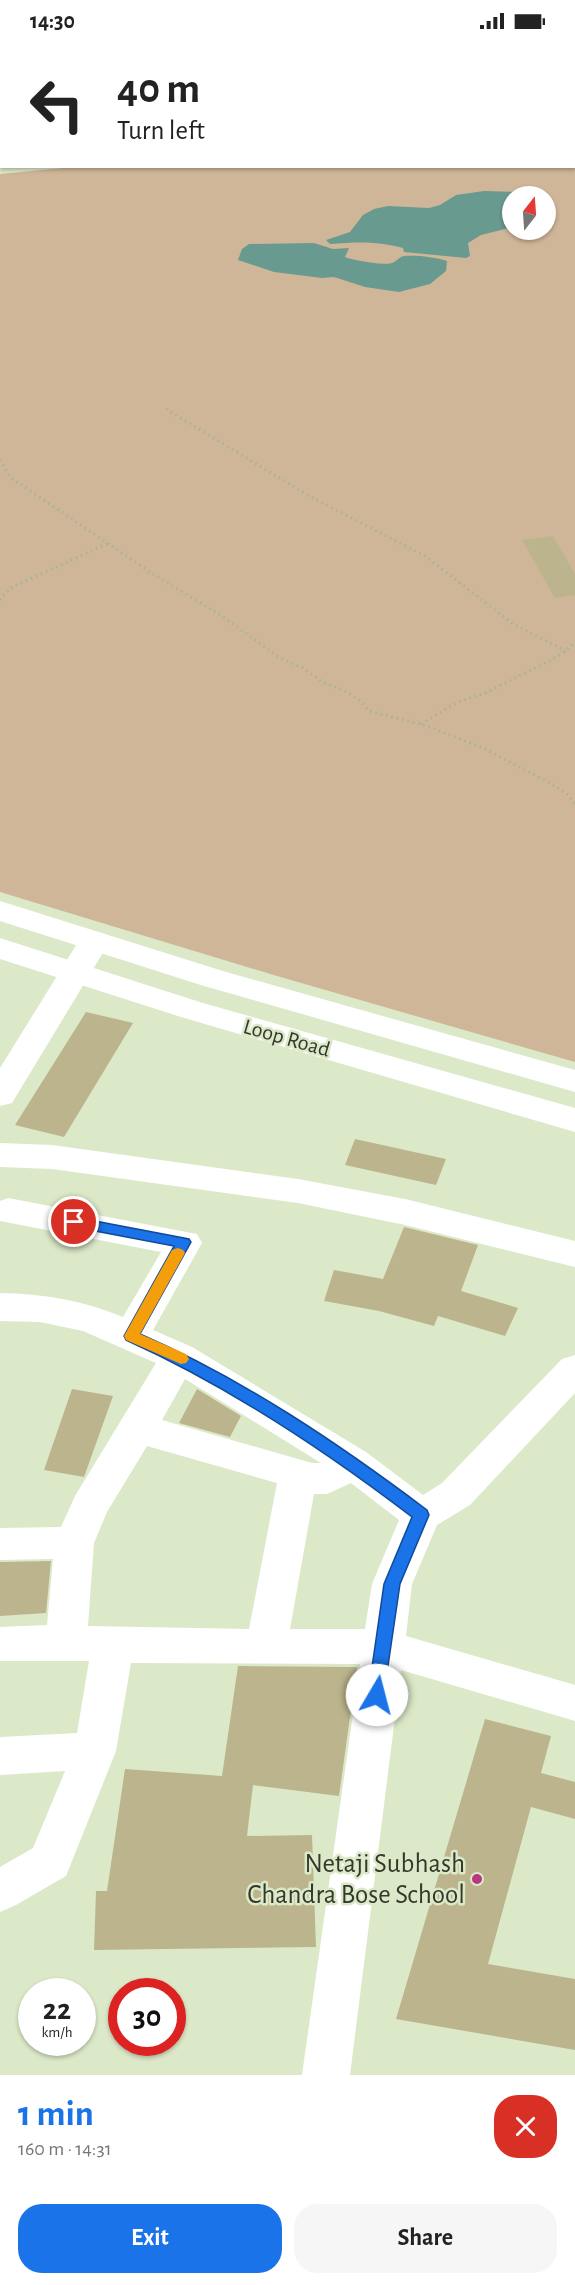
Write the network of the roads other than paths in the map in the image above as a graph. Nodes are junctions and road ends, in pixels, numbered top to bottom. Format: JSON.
{"nodes":[{"id":1,"x":0,"y":911,"type":"edge"},
{"id":2,"x":94,"y":940,"type":"junction"},
{"id":3,"x":0,"y":948,"type":"edge"},
{"id":4,"x":75,"y":972,"type":"junction"},
{"id":5,"x":575,"y":1081,"type":"edge"},
{"id":6,"x":0,"y":1095,"type":"edge"},
{"id":7,"x":575,"y":1120,"type":"edge"},
{"id":8,"x":0,"y":1155,"type":"edge"},
{"id":9,"x":8,"y":1211,"type":"dead end"},
{"id":10,"x":575,"y":1254,"type":"edge"},
{"id":11,"x":0,"y":1307,"type":"edge"},
{"id":12,"x":131,"y":1336,"type":"junction"},
{"id":13,"x":179,"y":1357,"type":"junction"},
{"id":14,"x":575,"y":1369,"type":"edge"},
{"id":15,"x":138,"y":1428,"type":"junction"},
{"id":16,"x":352,"y":1462,"type":"junction"},
{"id":17,"x":298,"y":1475,"type":"junction"},
{"id":18,"x":421,"y":1515,"type":"junction"},
{"id":19,"x":74,"y":1542,"type":"junction"},
{"id":20,"x":0,"y":1544,"type":"edge"},
{"id":21,"x":66,"y":1642,"type":"junction"},
{"id":22,"x":0,"y":1644,"type":"edge"},
{"id":23,"x":112,"y":1645,"type":"junction"},
{"id":24,"x":266,"y":1646,"type":"junction"},
{"id":25,"x":383,"y":1647,"type":"junction"},
{"id":26,"x":575,"y":1703,"type":"edge"},
{"id":27,"x":95,"y":1751,"type":"junction"},
{"id":28,"x":0,"y":1756,"type":"edge"},
{"id":29,"x":0,"y":1891,"type":"edge"},
{"id":30,"x":326,"y":2075,"type":"edge"}],
"edges":[{"from":1,"to":2,"type":"street","name":"Loop Road"},
{"from":2,"to":4,"type":"street"},
{"from":2,"to":5,"type":"street","name":"Loop Road"},
{"from":3,"to":4,"type":"street","name":"Loop Road"},
{"from":4,"to":6,"type":"street"},
{"from":4,"to":7,"type":"street","name":"Loop Road"},
{"from":8,"to":10,"type":"street"},
{"from":9,"to":12,"type":"street"},
{"from":11,"to":12,"type":"street"},
{"from":12,"to":13,"type":"street"},
{"from":13,"to":15,"type":"street"},
{"from":13,"to":16,"type":"street"},
{"from":14,"to":18,"type":"street"},
{"from":15,"to":17,"type":"street"},
{"from":15,"to":19,"type":"street"},
{"from":16,"to":17,"type":"street"},
{"from":16,"to":18,"type":"street"},
{"from":17,"to":24,"type":"street"},
{"from":18,"to":25,"type":"street"},
{"from":19,"to":20,"type":"street"},
{"from":19,"to":21,"type":"street"},
{"from":21,"to":22,"type":"street"},
{"from":21,"to":23,"type":"street"},
{"from":23,"to":24,"type":"street"},
{"from":23,"to":27,"type":"street"},
{"from":24,"to":25,"type":"street"},
{"from":25,"to":26,"type":"street"},
{"from":25,"to":30,"type":"street"},
{"from":27,"to":28,"type":"street"},
{"from":27,"to":29,"type":"street"}]}
